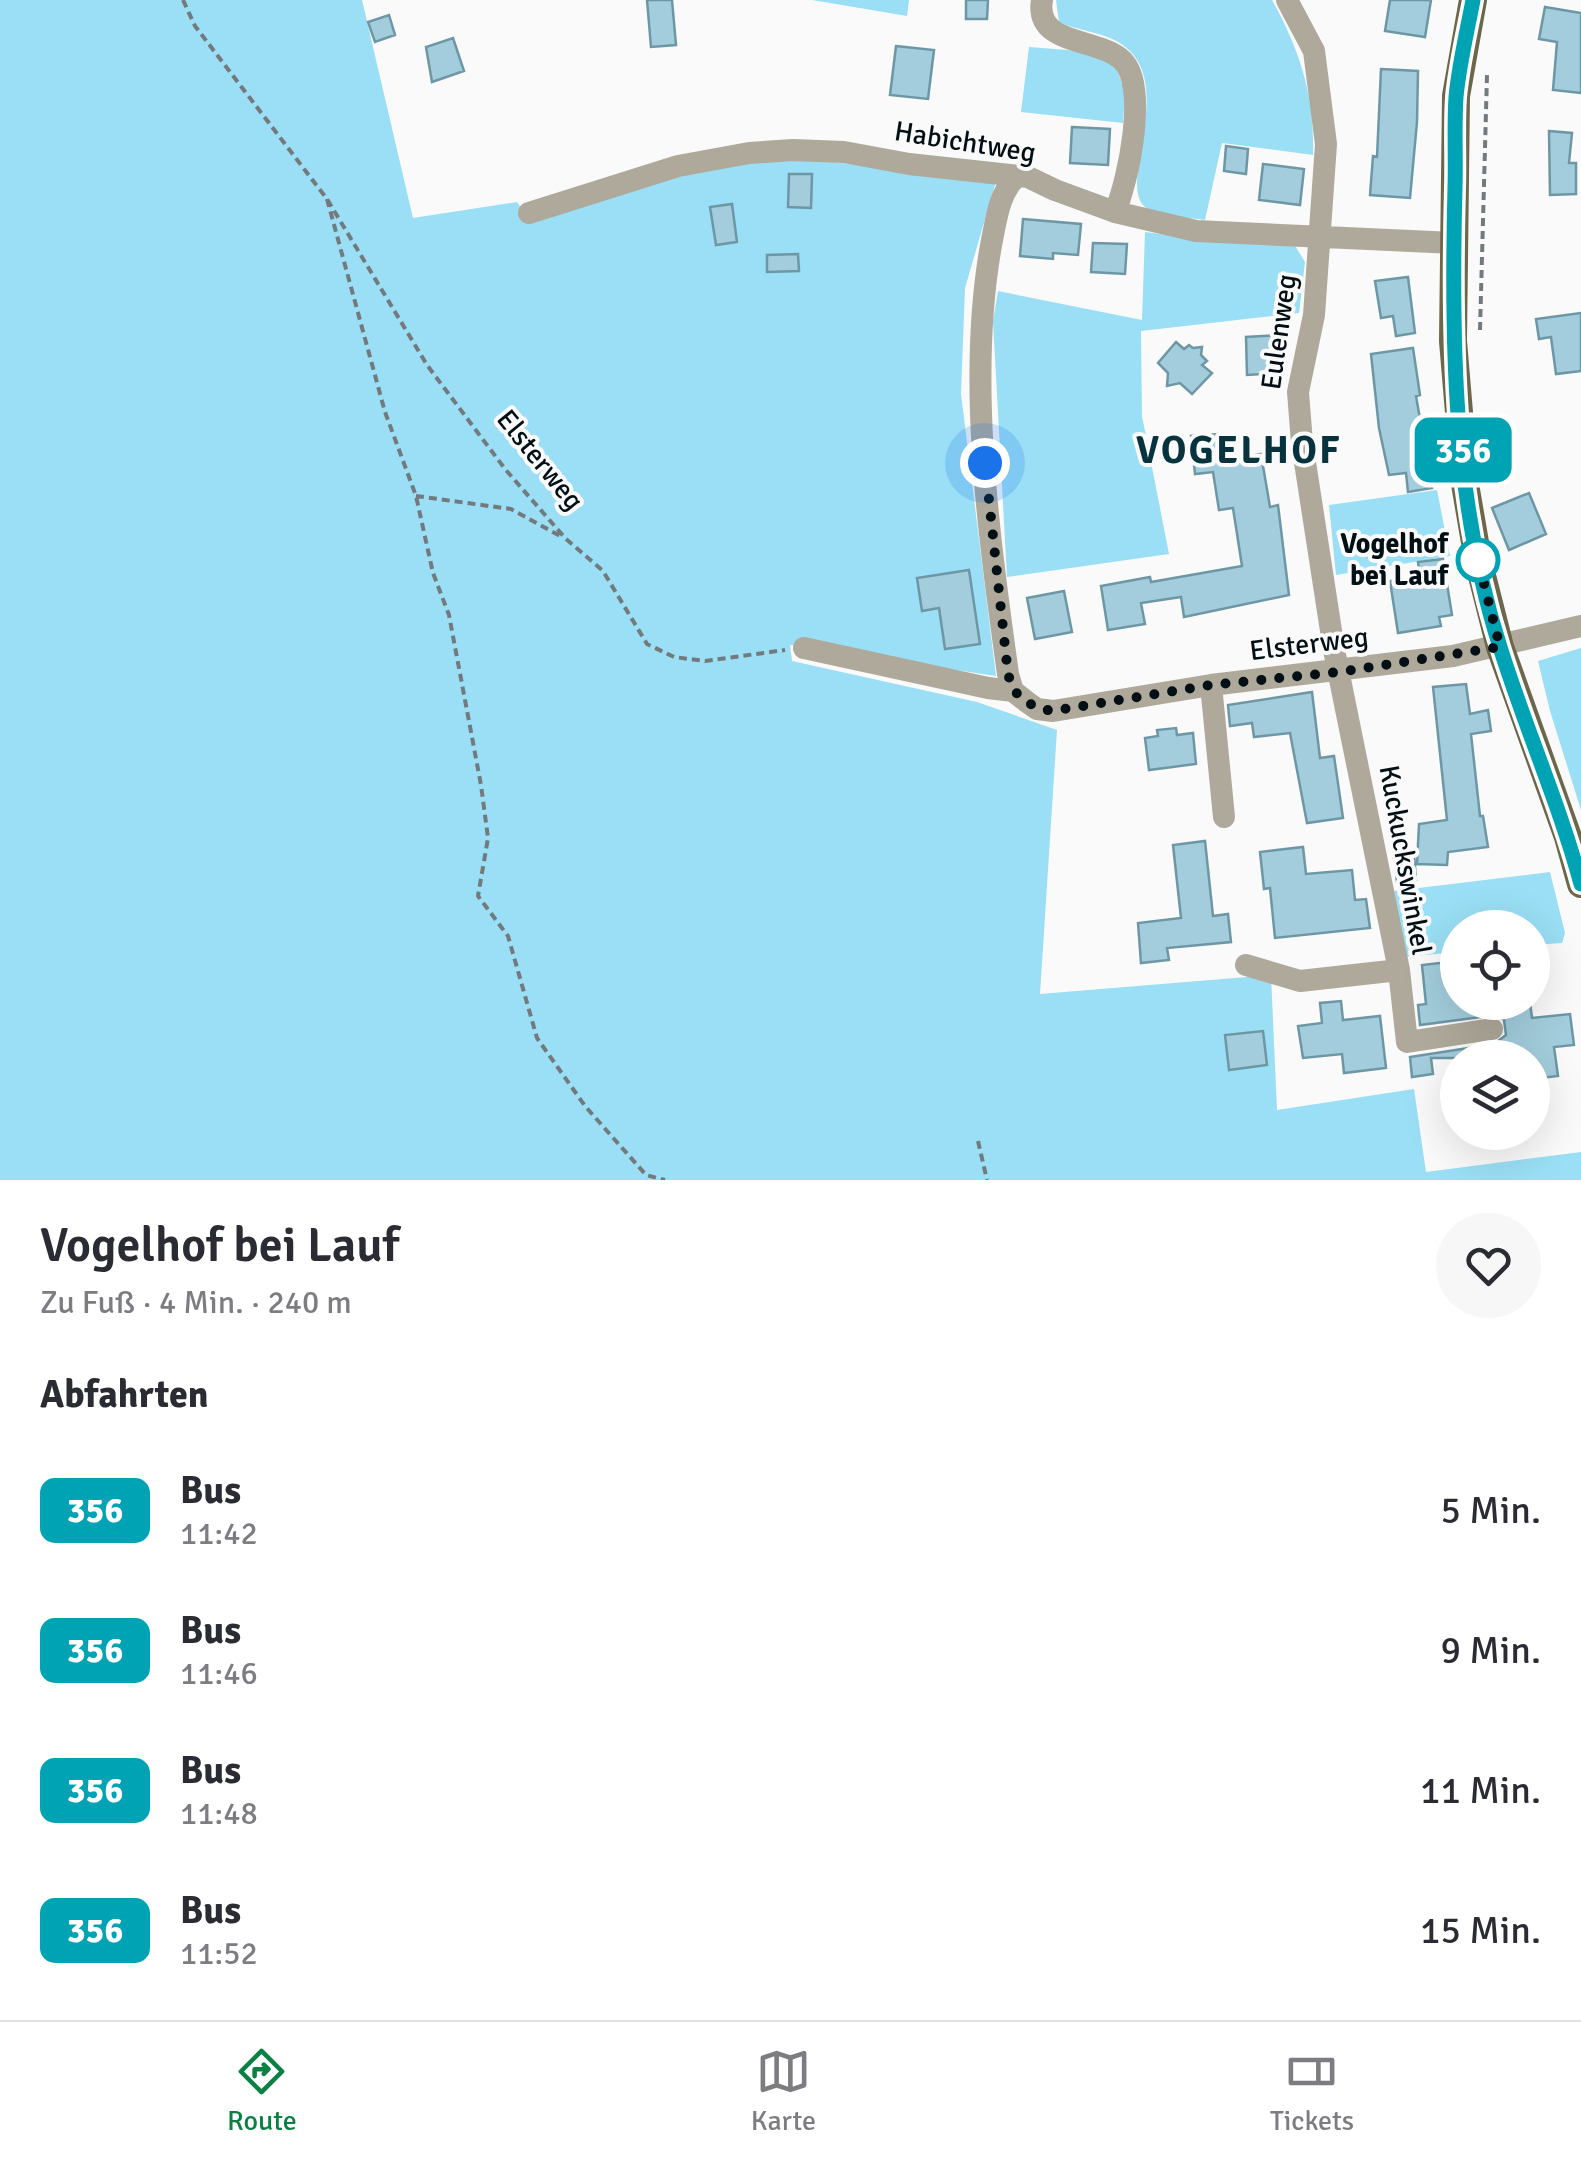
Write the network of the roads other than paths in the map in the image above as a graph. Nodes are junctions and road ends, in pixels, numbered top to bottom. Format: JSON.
{"nodes":[{"id":1,"x":1042,"y":0,"type":"edge"},
{"id":2,"x":1287,"y":0,"type":"edge"},
{"id":3,"x":1473,"y":0,"type":"edge"},
{"id":4,"x":1016,"y":176,"type":"junction"},
{"id":5,"x":529,"y":212,"type":"dead end"},
{"id":6,"x":1115,"y":212,"type":"junction"},
{"id":7,"x":1320,"y":237,"type":"junction"},
{"id":8,"x":1454,"y":243,"type":"junction"},
{"id":9,"x":1581,"y":626,"type":"edge"},
{"id":10,"x":1500,"y":647,"type":"junction"},
{"id":11,"x":804,"y":648,"type":"road end"},
{"id":12,"x":1339,"y":672,"type":"junction"},
{"id":13,"x":1211,"y":685,"type":"junction"},
{"id":14,"x":1013,"y":690,"type":"junction"},
{"id":15,"x":1224,"y":816,"type":"dead end"},
{"id":16,"x":1581,"y":884,"type":"edge"},
{"id":17,"x":1246,"y":965,"type":"dead end"},
{"id":18,"x":1399,"y":970,"type":"junction"},
{"id":19,"x":1492,"y":1030,"type":"dead end"}],
"edges":[{"from":1,"to":6,"type":"street"},
{"from":2,"to":7,"type":"street","name":"Eulenweg"},
{"from":3,"to":8,"type":"main road"},
{"from":4,"to":5,"type":"street","name":"Habichtweg"},
{"from":4,"to":6,"type":"street","name":"Habichtweg"},
{"from":4,"to":14,"type":"street"},
{"from":6,"to":7,"type":"street","name":"Habichtweg"},
{"from":7,"to":8,"type":"street","name":"Habichtweg"},
{"from":7,"to":12,"type":"street","name":"Eulenweg"},
{"from":8,"to":10,"type":"main road"},
{"from":9,"to":10,"type":"street","name":"Elsterweg"},
{"from":10,"to":12,"type":"street","name":"Elsterweg"},
{"from":10,"to":16,"type":"main road"},
{"from":11,"to":14,"type":"street","name":"Elsterweg"},
{"from":12,"to":13,"type":"street","name":"Elsterweg"},
{"from":12,"to":18,"type":"street","name":"Kuckuckswinkel"},
{"from":13,"to":14,"type":"street","name":"Elsterweg"},
{"from":13,"to":15,"type":"street"},
{"from":17,"to":18,"type":"street","name":"Kuckuckswinkel"},
{"from":18,"to":19,"type":"street"}]}
